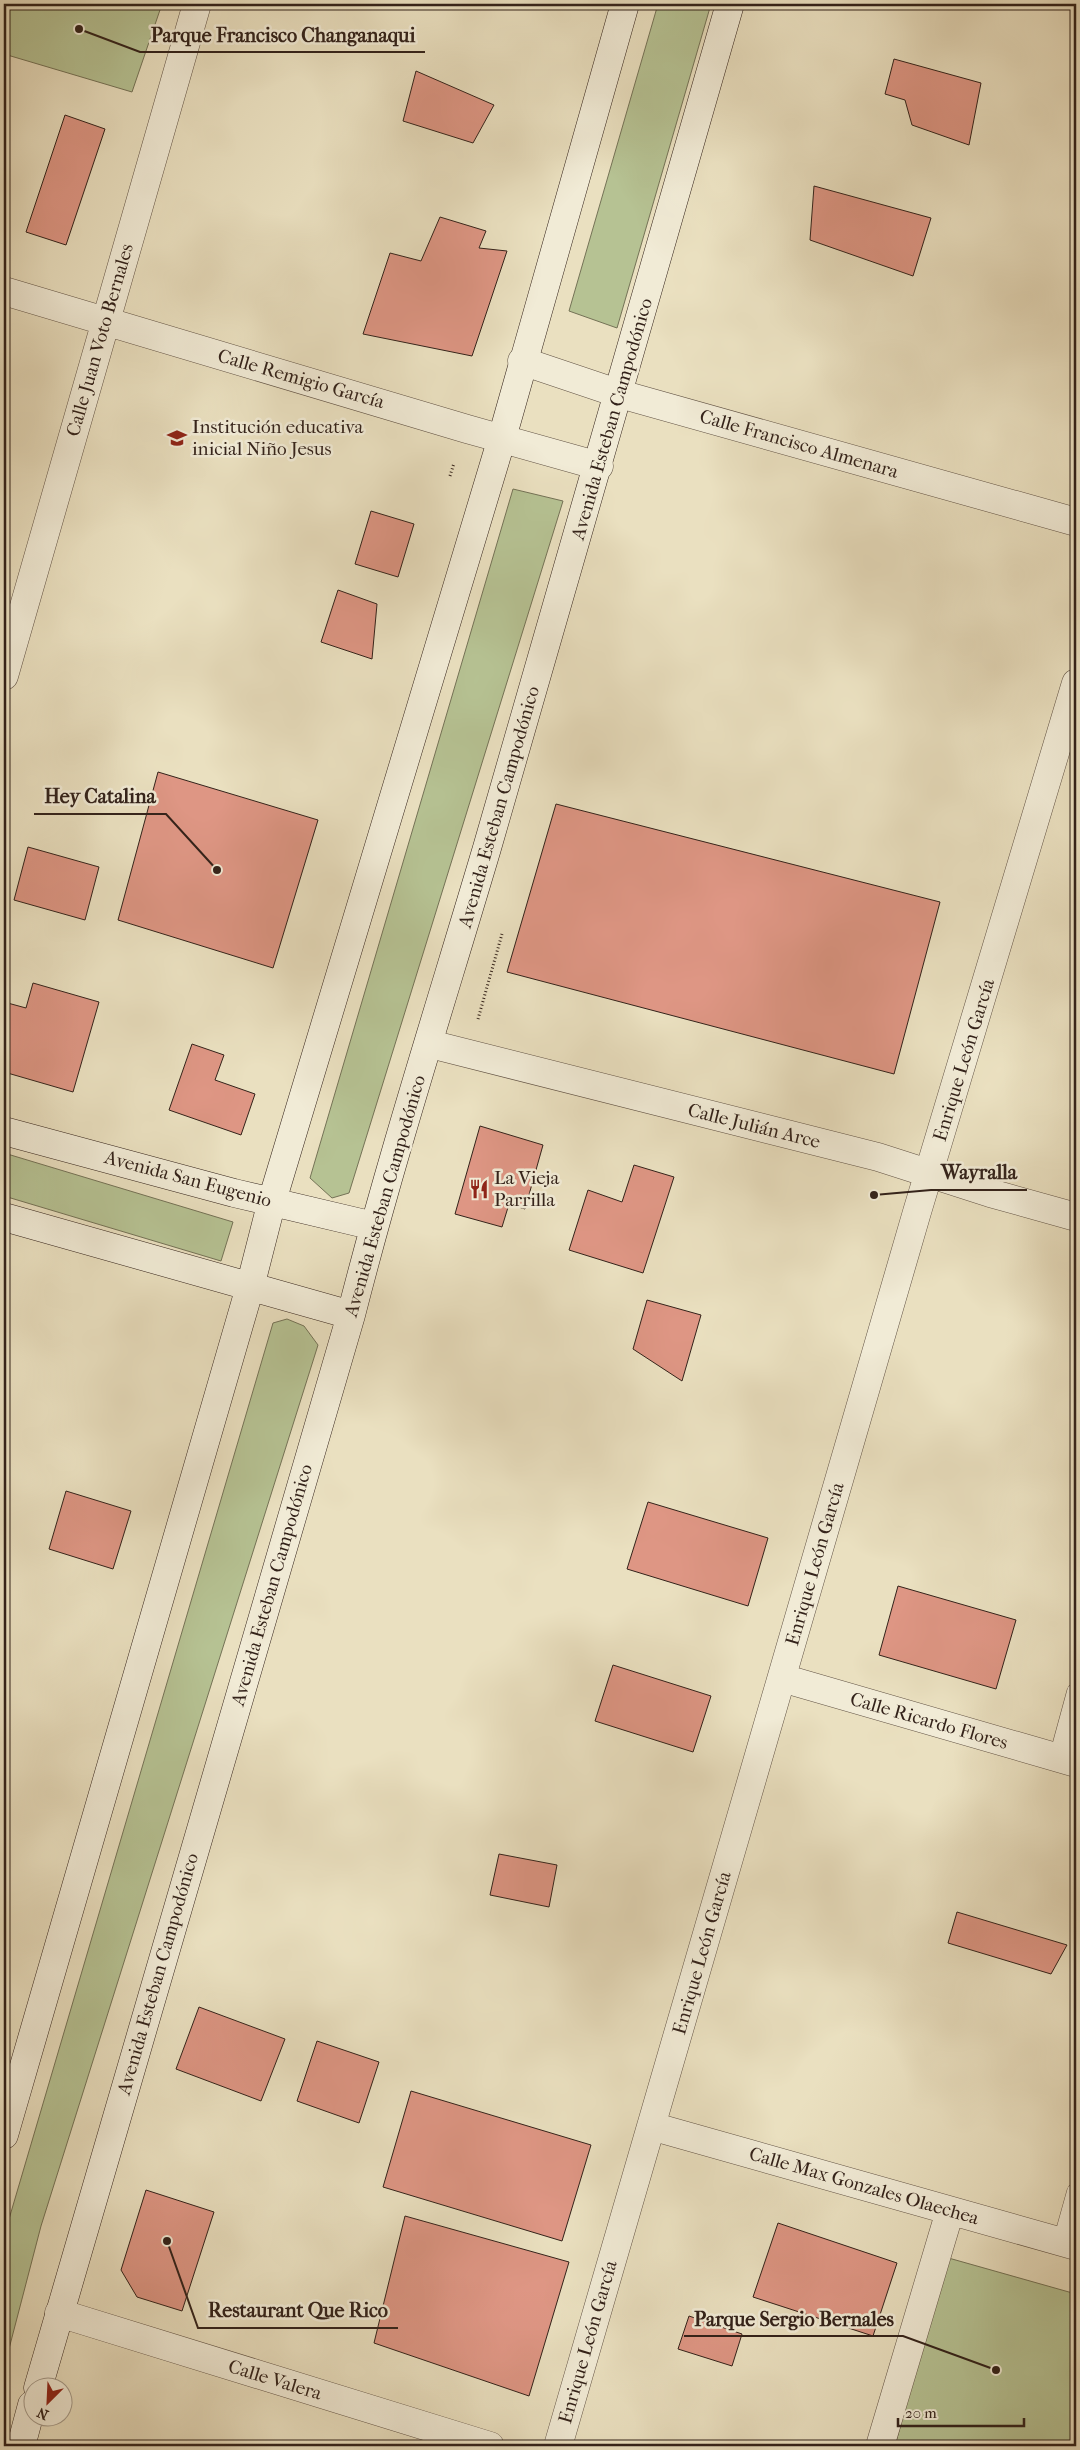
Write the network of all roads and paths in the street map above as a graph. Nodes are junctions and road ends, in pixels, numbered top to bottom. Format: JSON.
{"nodes":[{"id":1,"x":197,"y":4,"type":"edge"},
{"id":2,"x":625,"y":4,"type":"edge"},
{"id":3,"x":730,"y":4,"type":"edge"},
{"id":4,"x":4,"y":291,"type":"edge"},
{"id":5,"x":104,"y":322,"type":"junction"},
{"id":6,"x":522,"y":361,"type":"junction"},
{"id":7,"x":620,"y":394,"type":"junction"},
{"id":8,"x":502,"y":438,"type":"junction"},
{"id":9,"x":598,"y":466,"type":"junction"},
{"id":10,"x":1076,"y":522,"type":"edge"},
{"id":11,"x":4,"y":676,"type":"edge"},
{"id":12,"x":1076,"y":683,"type":"edge"},
{"id":13,"x":430,"y":1044,"type":"junction"},
{"id":14,"x":4,"y":1130,"type":"edge"},
{"id":15,"x":930,"y":1172,"type":"junction"},
{"id":16,"x":272,"y":1201,"type":"junction"},
{"id":17,"x":4,"y":1217,"type":"edge"},
{"id":18,"x":1076,"y":1217,"type":"edge"},
{"id":19,"x":374,"y":1226,"type":"junction"},
{"id":20,"x":250,"y":1287,"type":"junction"},
{"id":21,"x":351,"y":1315,"type":"junction"},
{"id":22,"x":782,"y":1678,"type":"junction"},
{"id":23,"x":1076,"y":1692,"type":"edge"},
{"id":24,"x":1067,"y":1760,"type":"edge"},
{"id":25,"x":651,"y":2126,"type":"junction"},
{"id":26,"x":4,"y":2135,"type":"edge"},
{"id":27,"x":1076,"y":2192,"type":"edge"},
{"id":28,"x":950,"y":2211,"type":"junction"},
{"id":29,"x":1069,"y":2244,"type":"edge"},
{"id":30,"x":59,"y":2314,"type":"junction"},
{"id":31,"x":41,"y":2378,"type":"edge"},
{"id":32,"x":26,"y":2428,"type":"edge"},
{"id":33,"x":21,"y":2446,"type":"edge"},
{"id":34,"x":490,"y":2446,"type":"edge"},
{"id":35,"x":558,"y":2446,"type":"edge"},
{"id":36,"x":880,"y":2446,"type":"edge"}],
"edges":[{"from":1,"to":5,"type":"street","name":"Calle Juan Voto Bernales"},
{"from":2,"to":6,"type":"street"},
{"from":3,"to":7,"type":"street","name":"Avenida Esteban Campodónico"},
{"from":4,"to":5,"type":"street","name":"Calle Remigio García"},
{"from":5,"to":8,"type":"street","name":"Calle Remigio García"},
{"from":5,"to":11,"type":"street","name":"Calle Juan Voto Bernales"},
{"from":6,"to":7,"type":"street","name":"Calle Francisco Almenara"},
{"from":6,"to":8,"type":"street"},
{"from":7,"to":9,"type":"street","name":"Avenida Esteban Campodónico"},
{"from":7,"to":10,"type":"street","name":"Calle Francisco Almenara"},
{"from":8,"to":9,"type":"street","name":"Calle Remigio García"},
{"from":8,"to":16,"type":"street"},
{"from":9,"to":13,"type":"street","name":"Avenida Esteban Campodónico"},
{"from":12,"to":15,"type":"street","name":"Enrique León García"},
{"from":13,"to":15,"type":"street","name":"Calle Julián Arce"},
{"from":13,"to":19,"type":"street","name":"Avenida Esteban Campodónico"},
{"from":14,"to":16,"type":"street","name":"Avenida San Eugenio"},
{"from":15,"to":18,"type":"street","name":"Calle Julián Arce"},
{"from":15,"to":22,"type":"street","name":"Enrique León García"},
{"from":16,"to":19,"type":"street","name":"Avenida San Eugenio"},
{"from":16,"to":20,"type":"street"},
{"from":17,"to":20,"type":"street"},
{"from":19,"to":21,"type":"street","name":"Avenida Esteban Campodónico"},
{"from":20,"to":21,"type":"street"},
{"from":20,"to":26,"type":"street"},
{"from":21,"to":30,"type":"street","name":"Avenida Esteban Campodónico"},
{"from":22,"to":24,"type":"street","name":"Calle Ricardo Flores"},
{"from":22,"to":25,"type":"street","name":"Enrique León García"},
{"from":23,"to":24,"type":"lane"},
{"from":25,"to":28,"type":"street","name":"Calle Max Gonzales Olaechea"},
{"from":25,"to":35,"type":"street","name":"Enrique León García"},
{"from":27,"to":29,"type":"lane"},
{"from":28,"to":29,"type":"street","name":"Calle Max Gonzales Olaechea"},
{"from":28,"to":36,"type":"street"},
{"from":30,"to":31,"type":"street","name":"Avenida Esteban Campodónico"},
{"from":30,"to":34,"type":"street","name":"Calle Valera"},
{"from":32,"to":33,"type":"street"}]}
